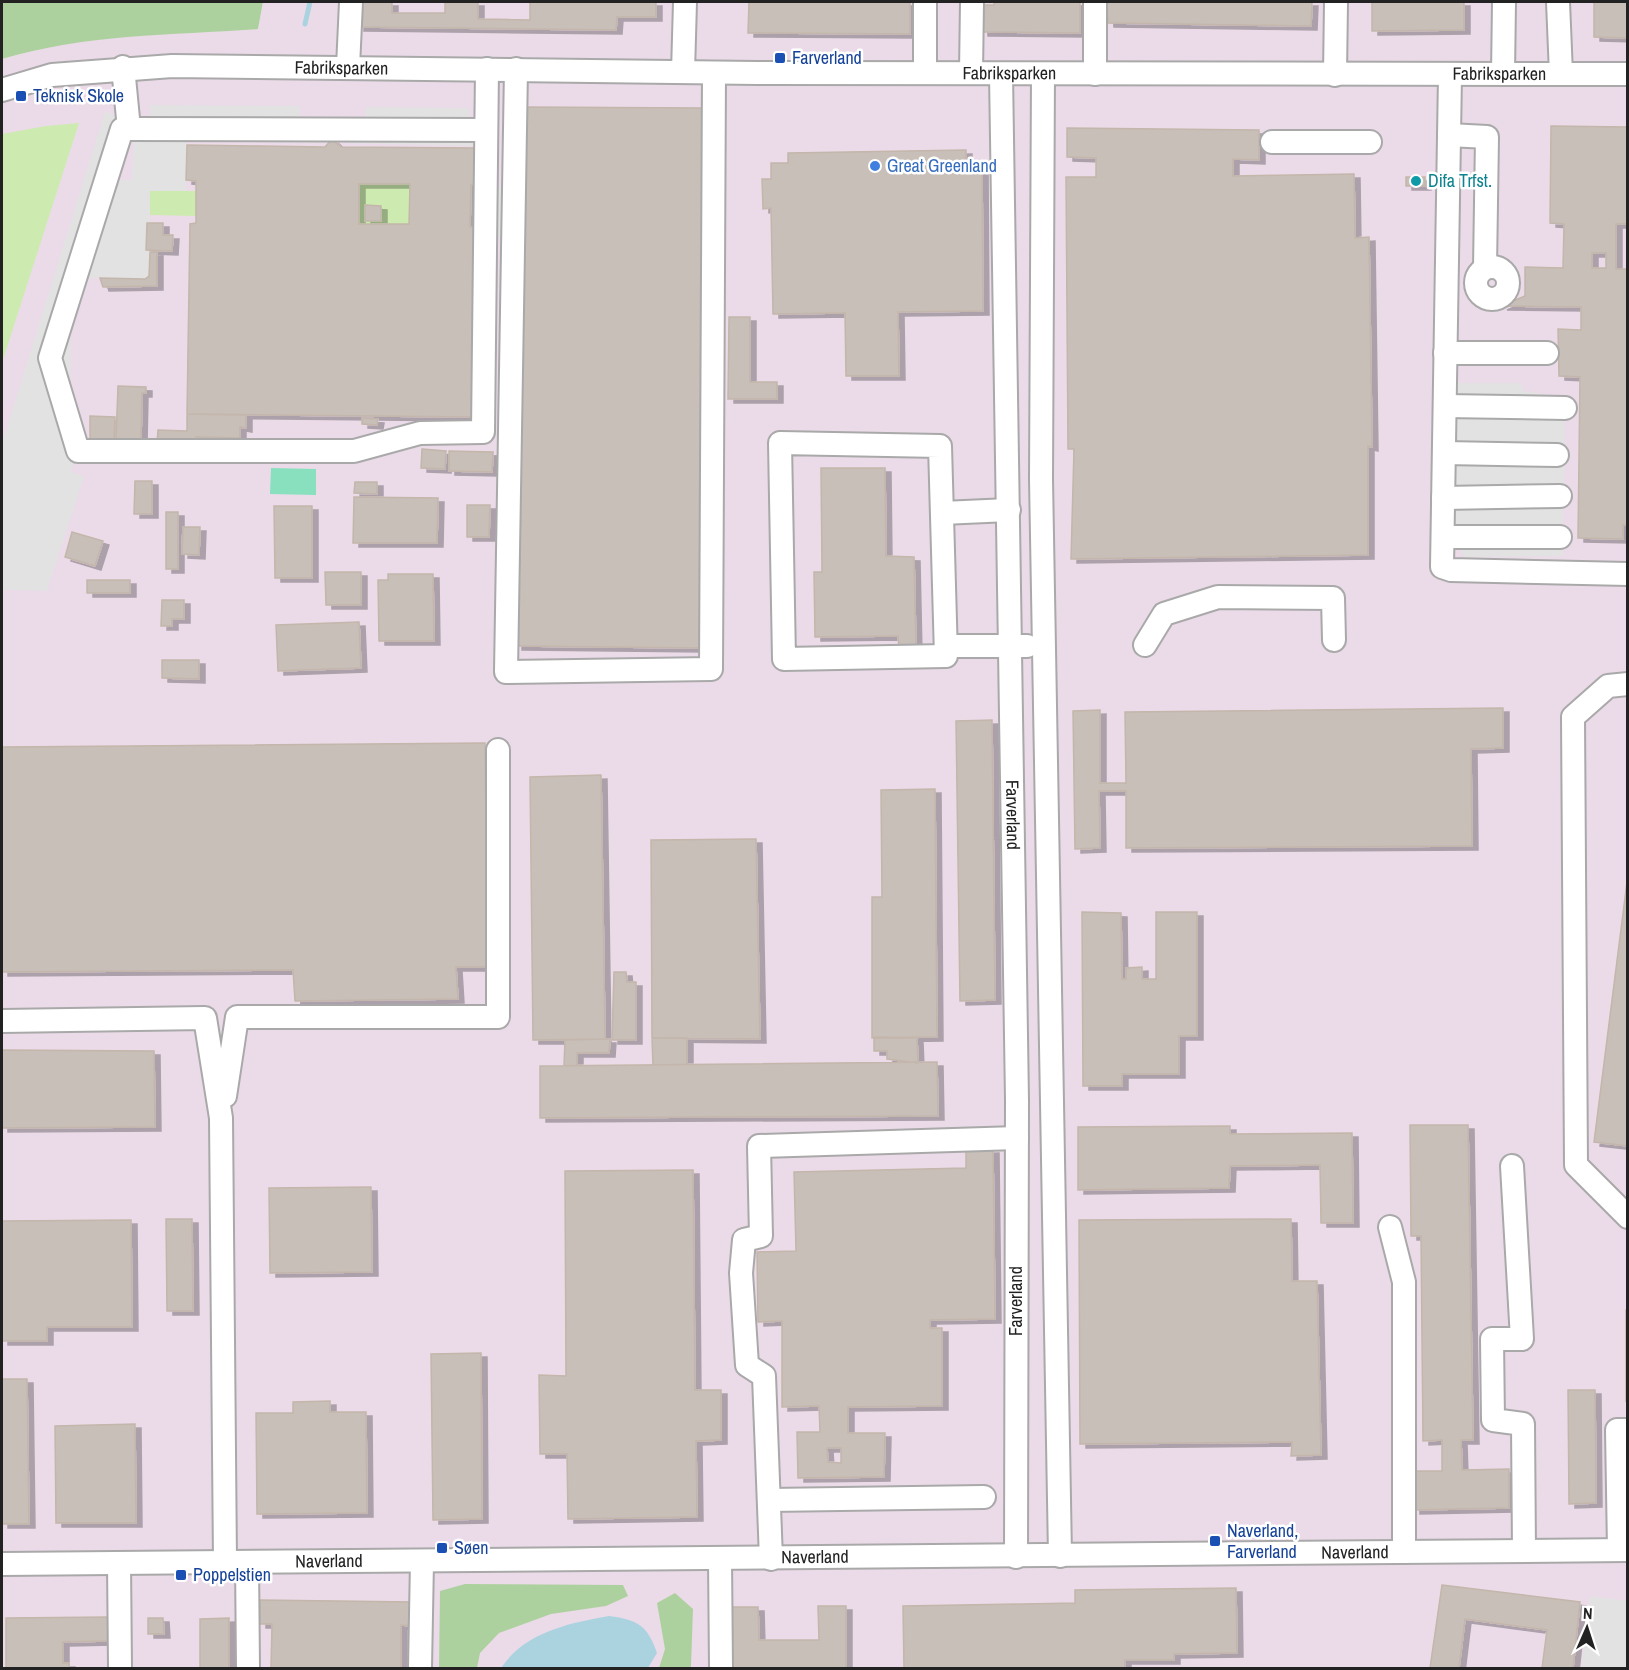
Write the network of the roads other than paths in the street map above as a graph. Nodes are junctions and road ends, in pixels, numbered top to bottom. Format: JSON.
{"nodes":[{"id":1,"x":351,"y":2,"type":"edge"},
{"id":2,"x":685,"y":2,"type":"edge"},
{"id":3,"x":925,"y":2,"type":"edge"},
{"id":4,"x":972,"y":2,"type":"edge"},
{"id":5,"x":1095,"y":2,"type":"edge"},
{"id":6,"x":1336,"y":2,"type":"edge"},
{"id":7,"x":1504,"y":2,"type":"edge"},
{"id":8,"x":1558,"y":2,"type":"edge"},
{"id":9,"x":123,"y":67,"type":"junction"},
{"id":10,"x":348,"y":68,"type":"junction"},
{"id":11,"x":487,"y":69,"type":"junction"},
{"id":12,"x":516,"y":69,"type":"junction"},
{"id":13,"x":683,"y":72,"type":"junction"},
{"id":14,"x":925,"y":72,"type":"junction"},
{"id":15,"x":714,"y":73,"type":"junction"},
{"id":16,"x":971,"y":73,"type":"junction"},
{"id":17,"x":1001,"y":74,"type":"junction"},
{"id":18,"x":1043,"y":74,"type":"junction"},
{"id":19,"x":1095,"y":74,"type":"junction"},
{"id":20,"x":1503,"y":74,"type":"junction"},
{"id":21,"x":1561,"y":74,"type":"junction"},
{"id":22,"x":1628,"y":74,"type":"edge"},
{"id":23,"x":1335,"y":75,"type":"junction"},
{"id":24,"x":1450,"y":75,"type":"junction"},
{"id":25,"x":2,"y":90,"type":"edge"},
{"id":26,"x":129,"y":129,"type":"junction"},
{"id":27,"x":485,"y":130,"type":"junction"},
{"id":28,"x":1449,"y":135,"type":"junction"},
{"id":29,"x":1272,"y":142,"type":"dead end"},
{"id":30,"x":1370,"y":142,"type":"dead end"},
{"id":31,"x":1447,"y":260,"type":"junction"},
{"id":32,"x":1547,"y":352,"type":"dead end"},
{"id":33,"x":1445,"y":353,"type":"junction"},
{"id":34,"x":1006,"y":357,"type":"junction"},
{"id":35,"x":1042,"y":357,"type":"junction"},
{"id":36,"x":1445,"y":406,"type":"junction"},
{"id":37,"x":1565,"y":408,"type":"dead end"},
{"id":38,"x":1444,"y":453,"type":"junction"},
{"id":39,"x":1557,"y":454,"type":"dead end"},
{"id":40,"x":1560,"y":496,"type":"dead end"},
{"id":41,"x":1443,"y":498,"type":"junction"},
{"id":42,"x":1009,"y":510,"type":"junction"},
{"id":43,"x":942,"y":513,"type":"junction"},
{"id":44,"x":1443,"y":537,"type":"junction"},
{"id":45,"x":1560,"y":537,"type":"dead end"},
{"id":46,"x":1628,"y":574,"type":"edge"},
{"id":47,"x":1334,"y":640,"type":"dead end"},
{"id":48,"x":1044,"y":645,"type":"junction"},
{"id":49,"x":1146,"y":645,"type":"dead end"},
{"id":50,"x":946,"y":646,"type":"junction"},
{"id":51,"x":1012,"y":646,"type":"junction"},
{"id":52,"x":1628,"y":684,"type":"edge"},
{"id":53,"x":1013,"y":707,"type":"junction"},
{"id":54,"x":1045,"y":707,"type":"junction"},
{"id":55,"x":498,"y":750,"type":"dead end"},
{"id":56,"x":1015,"y":863,"type":"junction"},
{"id":57,"x":1047,"y":864,"type":"junction"},
{"id":58,"x":2,"y":1021,"type":"edge"},
{"id":59,"x":1052,"y":1099,"type":"junction"},
{"id":60,"x":1017,"y":1100,"type":"junction"},
{"id":61,"x":221,"y":1118,"type":"junction"},
{"id":62,"x":1017,"y":1138,"type":"junction"},
{"id":63,"x":1512,"y":1166,"type":"dead end"},
{"id":64,"x":1628,"y":1217,"type":"edge"},
{"id":65,"x":1390,"y":1227,"type":"dead end"},
{"id":66,"x":1628,"y":1430,"type":"edge"},
{"id":67,"x":984,"y":1497,"type":"dead end"},
{"id":68,"x":769,"y":1500,"type":"junction"},
{"id":69,"x":1623,"y":1550,"type":"edge"},
{"id":70,"x":1524,"y":1551,"type":"junction"},
{"id":71,"x":1404,"y":1552,"type":"junction"},
{"id":72,"x":1060,"y":1556,"type":"junction"},
{"id":73,"x":1016,"y":1557,"type":"junction"},
{"id":74,"x":720,"y":1559,"type":"junction"},
{"id":75,"x":771,"y":1559,"type":"junction"},
{"id":76,"x":422,"y":1561,"type":"junction"},
{"id":77,"x":236,"y":1562,"type":"junction"},
{"id":78,"x":119,"y":1563,"type":"junction"},
{"id":79,"x":2,"y":1564,"type":"edge"},
{"id":80,"x":120,"y":1668,"type":"edge"},
{"id":81,"x":248,"y":1668,"type":"edge"},
{"id":82,"x":420,"y":1668,"type":"edge"},
{"id":83,"x":721,"y":1668,"type":"edge"}],
"edges":[{"from":1,"to":10,"type":"street"},
{"from":2,"to":13,"type":"street"},
{"from":3,"to":14,"type":"street"},
{"from":4,"to":16,"type":"street"},
{"from":5,"to":19,"type":"street"},
{"from":6,"to":23,"type":"street"},
{"from":7,"to":20,"type":"street"},
{"from":8,"to":21,"type":"street"},
{"from":9,"to":10,"type":"street","name":"Fabriksparken"},
{"from":9,"to":25,"type":"street","name":"Fabriksparken"},
{"from":9,"to":26,"type":"street"},
{"from":10,"to":11,"type":"street","name":"Fabriksparken"},
{"from":11,"to":12,"type":"street","name":"Fabriksparken"},
{"from":11,"to":27,"type":"street"},
{"from":12,"to":13,"type":"street","name":"Fabriksparken"},
{"from":12,"to":15,"type":"street"},
{"from":13,"to":15,"type":"street","name":"Fabriksparken"},
{"from":14,"to":15,"type":"street","name":"Fabriksparken"},
{"from":14,"to":16,"type":"street","name":"Fabriksparken"},
{"from":16,"to":17,"type":"street","name":"Fabriksparken"},
{"from":17,"to":18,"type":"street","name":"Fabriksparken"},
{"from":17,"to":34,"type":"street","name":"Farverland"},
{"from":18,"to":19,"type":"street","name":"Fabriksparken"},
{"from":18,"to":35,"type":"street","name":"Farverland"},
{"from":19,"to":23,"type":"street","name":"Fabriksparken"},
{"from":20,"to":21,"type":"street","name":"Fabriksparken"},
{"from":20,"to":24,"type":"street","name":"Fabriksparken"},
{"from":21,"to":22,"type":"street","name":"Fabriksparken"},
{"from":23,"to":24,"type":"street","name":"Fabriksparken"},
{"from":24,"to":28,"type":"street"},
{"from":26,"to":27,"type":"street"},
{"from":26,"to":27,"type":"street"},
{"from":28,"to":31,"type":"street"},
{"from":28,"to":31,"type":"street"},
{"from":29,"to":30,"type":"street"},
{"from":31,"to":33,"type":"street"},
{"from":32,"to":33,"type":"street"},
{"from":33,"to":36,"type":"street"},
{"from":34,"to":35,"type":"street"},
{"from":34,"to":42,"type":"street","name":"Farverland"},
{"from":35,"to":48,"type":"street","name":"Farverland"},
{"from":36,"to":37,"type":"street"},
{"from":36,"to":38,"type":"street"},
{"from":38,"to":39,"type":"street"},
{"from":38,"to":41,"type":"street"},
{"from":40,"to":41,"type":"street"},
{"from":41,"to":44,"type":"street"},
{"from":42,"to":43,"type":"street"},
{"from":42,"to":51,"type":"street","name":"Farverland"},
{"from":43,"to":50,"type":"street"},
{"from":43,"to":50,"type":"street"},
{"from":44,"to":45,"type":"street"},
{"from":44,"to":46,"type":"street"},
{"from":47,"to":49,"type":"street"},
{"from":48,"to":51,"type":"street"},
{"from":48,"to":54,"type":"street","name":"Farverland"},
{"from":50,"to":51,"type":"street"},
{"from":51,"to":53,"type":"street","name":"Farverland"},
{"from":52,"to":64,"type":"street"},
{"from":53,"to":54,"type":"street"},
{"from":53,"to":56,"type":"street","name":"Farverland"},
{"from":54,"to":57,"type":"street","name":"Farverland"},
{"from":55,"to":61,"type":"street"},
{"from":56,"to":57,"type":"street"},
{"from":56,"to":60,"type":"street","name":"Farverland"},
{"from":57,"to":59,"type":"street","name":"Farverland"},
{"from":58,"to":61,"type":"street"},
{"from":59,"to":60,"type":"street"},
{"from":59,"to":72,"type":"street","name":"Farverland"},
{"from":60,"to":62,"type":"street","name":"Farverland"},
{"from":61,"to":77,"type":"street"},
{"from":62,"to":68,"type":"street"},
{"from":62,"to":73,"type":"street","name":"Farverland"},
{"from":63,"to":70,"type":"street"},
{"from":65,"to":71,"type":"street"},
{"from":66,"to":69,"type":"street"},
{"from":67,"to":68,"type":"street"},
{"from":68,"to":75,"type":"street"},
{"from":69,"to":70,"type":"street","name":"Naverland"},
{"from":70,"to":71,"type":"street","name":"Naverland"},
{"from":71,"to":72,"type":"street","name":"Naverland"},
{"from":72,"to":73,"type":"street","name":"Naverland"},
{"from":73,"to":75,"type":"street","name":"Naverland"},
{"from":74,"to":75,"type":"street","name":"Naverland"},
{"from":74,"to":76,"type":"street","name":"Naverland"},
{"from":74,"to":83,"type":"street"},
{"from":76,"to":77,"type":"street","name":"Naverland"},
{"from":76,"to":82,"type":"street"},
{"from":77,"to":78,"type":"street","name":"Naverland"},
{"from":77,"to":81,"type":"street"},
{"from":78,"to":79,"type":"street","name":"Naverland"},
{"from":78,"to":80,"type":"street"}]}
